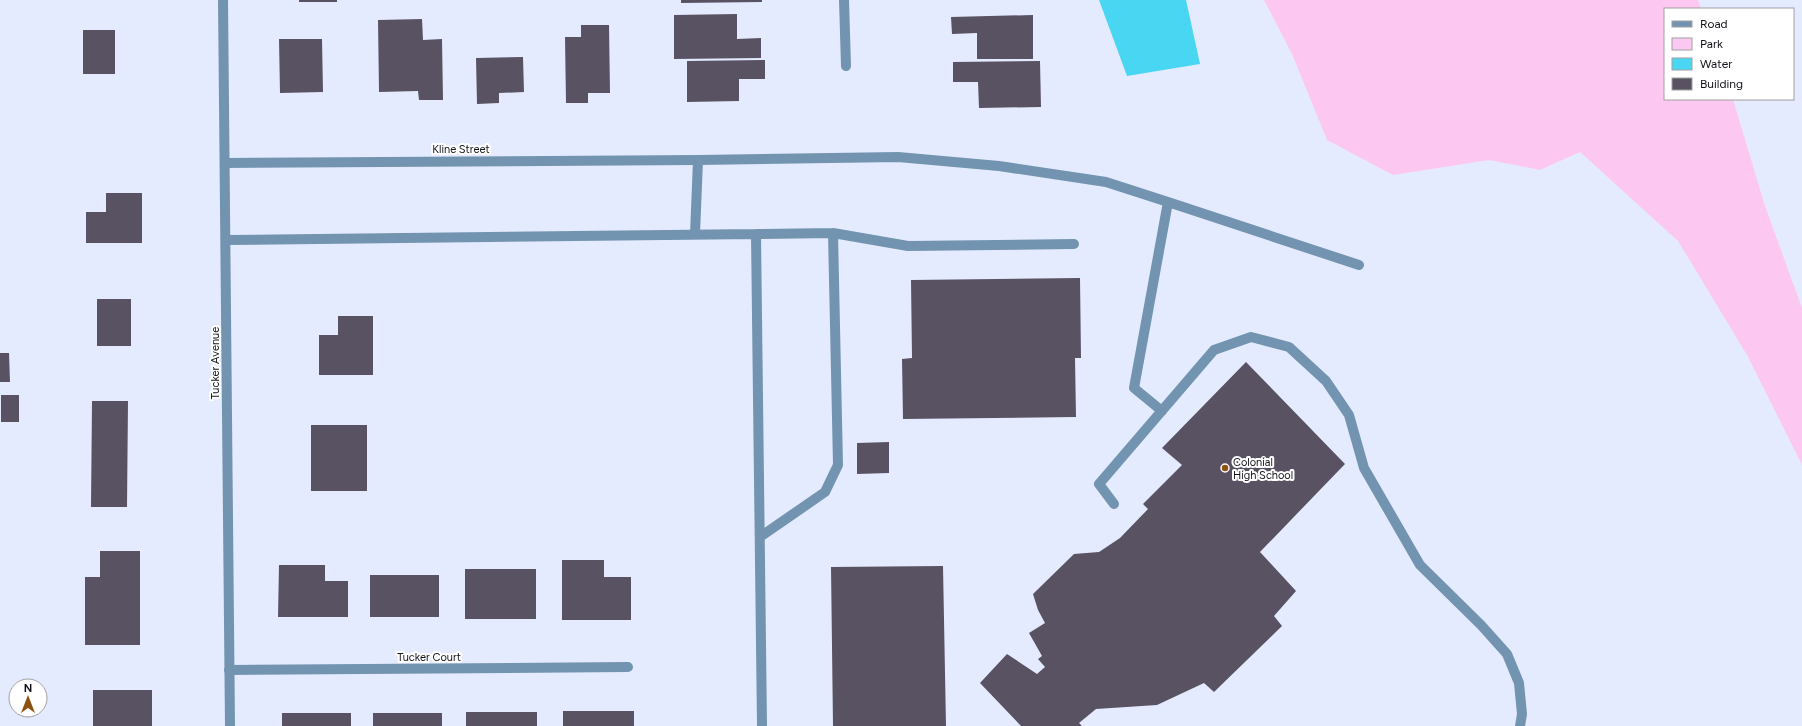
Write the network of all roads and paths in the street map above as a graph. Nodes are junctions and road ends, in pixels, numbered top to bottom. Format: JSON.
{"nodes":[{"id":1,"x":223,"y":0,"type":"edge"},
{"id":2,"x":844,"y":0,"type":"edge"},
{"id":3,"x":846,"y":66,"type":"dead end"},
{"id":4,"x":698,"y":160,"type":"junction"},
{"id":5,"x":225,"y":163,"type":"junction"},
{"id":6,"x":1168,"y":202,"type":"junction"},
{"id":7,"x":833,"y":233,"type":"junction"},
{"id":8,"x":695,"y":234,"type":"junction"},
{"id":9,"x":756,"y":234,"type":"junction"},
{"id":10,"x":227,"y":240,"type":"junction"},
{"id":11,"x":1074,"y":244,"type":"dead end"},
{"id":12,"x":1359,"y":265,"type":"dead end"},
{"id":13,"x":1162,"y":410,"type":"junction"},
{"id":14,"x":1114,"y":504,"type":"dead end"},
{"id":15,"x":760,"y":537,"type":"junction"},
{"id":16,"x":628,"y":667,"type":"dead end"},
{"id":17,"x":229,"y":670,"type":"junction"},
{"id":18,"x":230,"y":726,"type":"edge"},
{"id":19,"x":762,"y":726,"type":"edge"},
{"id":20,"x":1520,"y":726,"type":"edge"}],
"edges":[{"from":1,"to":5,"type":"street","name":"Tucker Avenue"},
{"from":2,"to":3,"type":"street"},
{"from":4,"to":5,"type":"street","name":"Kline Street"},
{"from":4,"to":6,"type":"street","name":"Kline Street"},
{"from":4,"to":8,"type":"street"},
{"from":5,"to":10,"type":"street","name":"Tucker Avenue"},
{"from":6,"to":12,"type":"street","name":"Kline Street"},
{"from":6,"to":13,"type":"street"},
{"from":7,"to":9,"type":"street"},
{"from":7,"to":11,"type":"street"},
{"from":7,"to":15,"type":"street"},
{"from":8,"to":9,"type":"street"},
{"from":8,"to":10,"type":"street"},
{"from":9,"to":15,"type":"street"},
{"from":10,"to":17,"type":"street","name":"Tucker Avenue"},
{"from":13,"to":14,"type":"street"},
{"from":13,"to":20,"type":"street"},
{"from":15,"to":19,"type":"street"},
{"from":16,"to":17,"type":"street","name":"Tucker Court"},
{"from":17,"to":18,"type":"street","name":"Tucker Avenue"}]}
